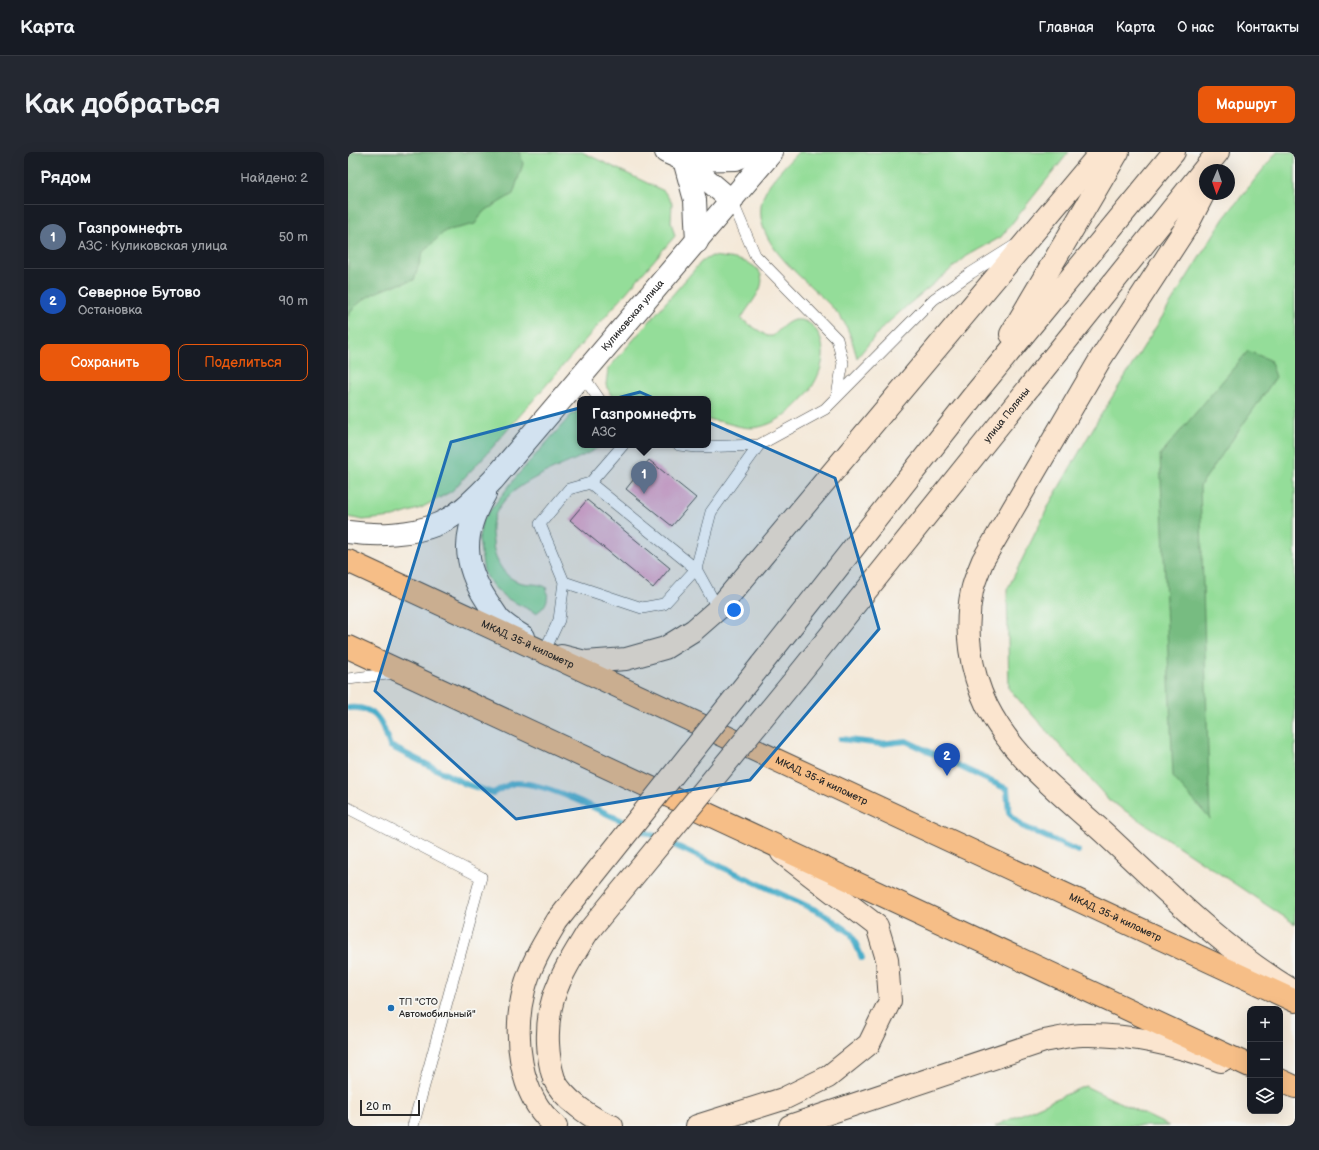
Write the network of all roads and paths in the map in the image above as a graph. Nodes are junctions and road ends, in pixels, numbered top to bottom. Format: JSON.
{"nodes":[{"id":1,"x":752,"y":152,"type":"edge"},
{"id":2,"x":772,"y":152,"type":"edge"},
{"id":3,"x":1102,"y":152,"type":"edge"},
{"id":4,"x":1118,"y":152,"type":"edge"},
{"id":5,"x":1174,"y":152,"type":"edge"},
{"id":6,"x":1218,"y":152,"type":"edge"},
{"id":7,"x":1225,"y":152,"type":"edge"},
{"id":8,"x":675,"y":156,"type":"edge"},
{"id":9,"x":1219,"y":164,"type":"edge"},
{"id":10,"x":1200,"y":200,"type":"edge"},
{"id":11,"x":732,"y":201,"type":"junction"},
{"id":12,"x":1028,"y":238,"type":"junction"},
{"id":13,"x":697,"y":242,"type":"junction"},
{"id":14,"x":583,"y":376,"type":"junction"},
{"id":15,"x":837,"y":395,"type":"junction"},
{"id":16,"x":974,"y":395,"type":"junction"},
{"id":17,"x":597,"y":396,"type":"edge"},
{"id":18,"x":759,"y":445,"type":"junction"},
{"id":19,"x":711,"y":447,"type":"edge"},
{"id":20,"x":620,"y":448,"type":"edge"},
{"id":21,"x":493,"y":480,"type":"junction"},
{"id":22,"x":590,"y":483,"type":"junction"},
{"id":23,"x":348,"y":532,"type":"edge"},
{"id":24,"x":348,"y":561,"type":"edge"},
{"id":25,"x":696,"y":569,"type":"junction"},
{"id":26,"x":564,"y":582,"type":"junction"},
{"id":27,"x":718,"y":609,"type":"junction"},
{"id":28,"x":348,"y":647,"type":"edge"},
{"id":29,"x":544,"y":652,"type":"junction"},
{"id":30,"x":401,"y":672,"type":"junction"},
{"id":31,"x":348,"y":679,"type":"edge"},
{"id":32,"x":348,"y":808,"type":"edge"},
{"id":33,"x":767,"y":842,"type":"junction"},
{"id":34,"x":1295,"y":992,"type":"edge"},
{"id":35,"x":1295,"y":1001,"type":"edge"},
{"id":36,"x":1247,"y":1065,"type":"edge"},
{"id":37,"x":1247,"y":1070,"type":"edge"},
{"id":38,"x":1283,"y":1082,"type":"edge"},
{"id":39,"x":1295,"y":1088,"type":"edge"},
{"id":40,"x":413,"y":1126,"type":"edge"},
{"id":41,"x":556,"y":1126,"type":"edge"},
{"id":42,"x":612,"y":1126,"type":"edge"},
{"id":43,"x":697,"y":1126,"type":"edge"},
{"id":44,"x":790,"y":1126,"type":"edge"}],
"edges":[{"from":1,"to":8,"type":"street"},
{"from":2,"to":11,"type":"street","name":"Куликовская улица"},
{"from":3,"to":12,"type":"main road"},
{"from":4,"to":16,"type":"main road"},
{"from":5,"to":16,"type":"main road"},
{"from":6,"to":42,"type":"main road","name":"улица Поляны","bridge":true},
{"from":7,"to":9,"type":"main road"},
{"from":8,"to":11,"type":"street"},
{"from":8,"to":13,"type":"street"},
{"from":10,"to":34,"type":"main road"},
{"from":11,"to":13,"type":"street","name":"Куликовская улица"},
{"from":11,"to":15,"type":"lane"},
{"from":12,"to":15,"type":"lane"},
{"from":12,"to":27,"type":"main road"},
{"from":13,"to":14,"type":"street","name":"Куликовская улица"},
{"from":14,"to":17,"type":"lane"},
{"from":14,"to":21,"type":"street","name":"Куликовская улица"},
{"from":15,"to":18,"type":"lane"},
{"from":16,"to":41,"type":"main road","bridge":true},
{"from":18,"to":19,"type":"lane"},
{"from":18,"to":25,"type":"lane"},
{"from":20,"to":22,"type":"lane"},
{"from":21,"to":23,"type":"street"},
{"from":21,"to":29,"type":"street"},
{"from":22,"to":25,"type":"lane"},
{"from":22,"to":26,"type":"lane"},
{"from":24,"to":29,"type":"highway","name":"МКАД, 35-й километр"},
{"from":25,"to":26,"type":"lane"},
{"from":25,"to":27,"type":"lane"},
{"from":26,"to":29,"type":"lane"},
{"from":27,"to":29,"type":"main road"},
{"from":28,"to":30,"type":"highway"},
{"from":29,"to":35,"type":"highway","name":"МКАД, 35-й километр"},
{"from":30,"to":31,"type":"lane"},
{"from":30,"to":33,"type":"highway"},
{"from":32,"to":40,"type":"lane"},
{"from":33,"to":36,"type":"highway"},
{"from":33,"to":43,"type":"main road"},
{"from":37,"to":44,"type":"main road"},
{"from":38,"to":39,"type":"highway"}]}
